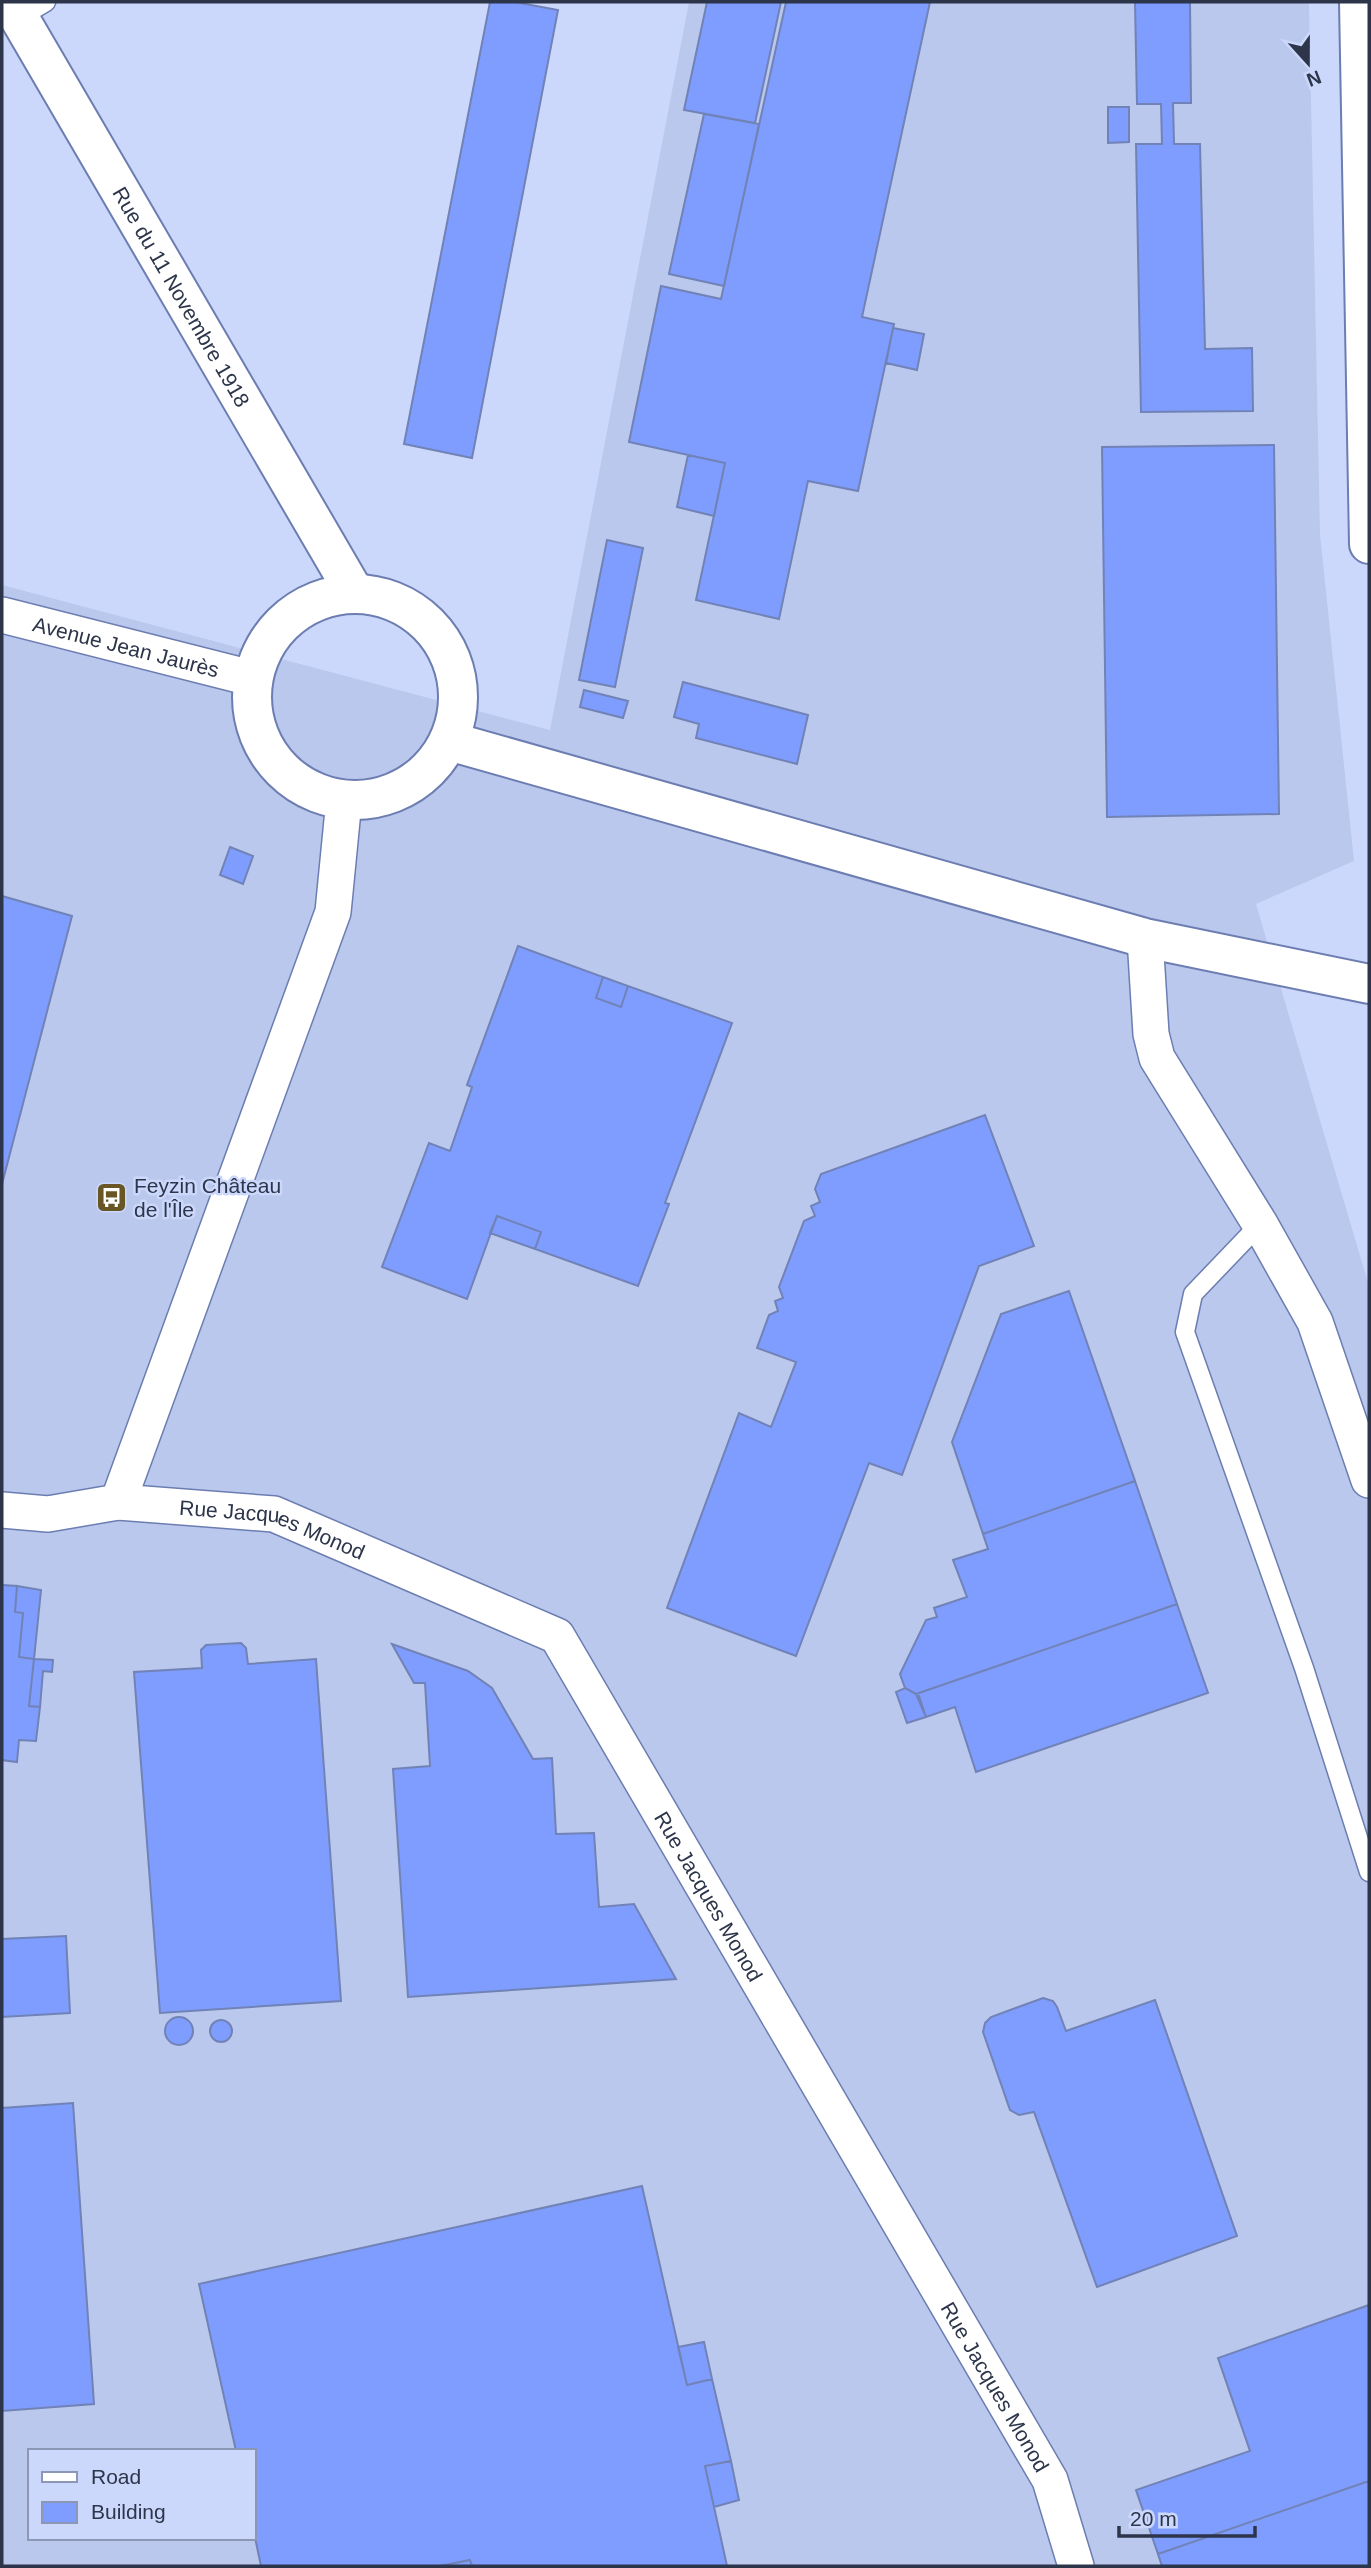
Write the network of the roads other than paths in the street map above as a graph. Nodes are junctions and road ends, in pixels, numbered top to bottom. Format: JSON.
{"nodes":[{"id":1,"x":1359,"y":2,"type":"edge"},
{"id":2,"x":25,"y":7,"type":"edge"},
{"id":3,"x":1369,"y":544,"type":"edge"},
{"id":4,"x":354,"y":592,"type":"junction"},
{"id":5,"x":2,"y":615,"type":"edge"},
{"id":6,"x":251,"y":678,"type":"junction"},
{"id":7,"x":449,"y":741,"type":"junction"},
{"id":8,"x":344,"y":800,"type":"junction"},
{"id":9,"x":1145,"y":938,"type":"junction"},
{"id":10,"x":1369,"y":984,"type":"edge"},
{"id":11,"x":1260,"y":1224,"type":"junction"},
{"id":12,"x":1369,"y":1480,"type":"edge"},
{"id":13,"x":118,"y":1502,"type":"junction"},
{"id":14,"x":2,"y":1510,"type":"edge"},
{"id":15,"x":1369,"y":1872,"type":"edge"},
{"id":16,"x":1076,"y":2566,"type":"edge"}],
"edges":[{"from":1,"to":3,"type":"street"},
{"from":2,"to":4,"type":"street","name":"Rue du 11 Novembre 1918"},
{"from":4,"to":6,"type":"street"},
{"from":4,"to":7,"type":"street"},
{"from":5,"to":6,"type":"street","name":"Avenue Jean Jaurès"},
{"from":6,"to":8,"type":"street"},
{"from":7,"to":8,"type":"street"},
{"from":7,"to":9,"type":"street"},
{"from":8,"to":13,"type":"street"},
{"from":9,"to":10,"type":"street"},
{"from":9,"to":11,"type":"street"},
{"from":11,"to":12,"type":"street"},
{"from":11,"to":15,"type":"lane"},
{"from":13,"to":14,"type":"street","name":"Rue Jacques Monod"},
{"from":13,"to":16,"type":"street","name":"Rue Jacques Monod"}]}
